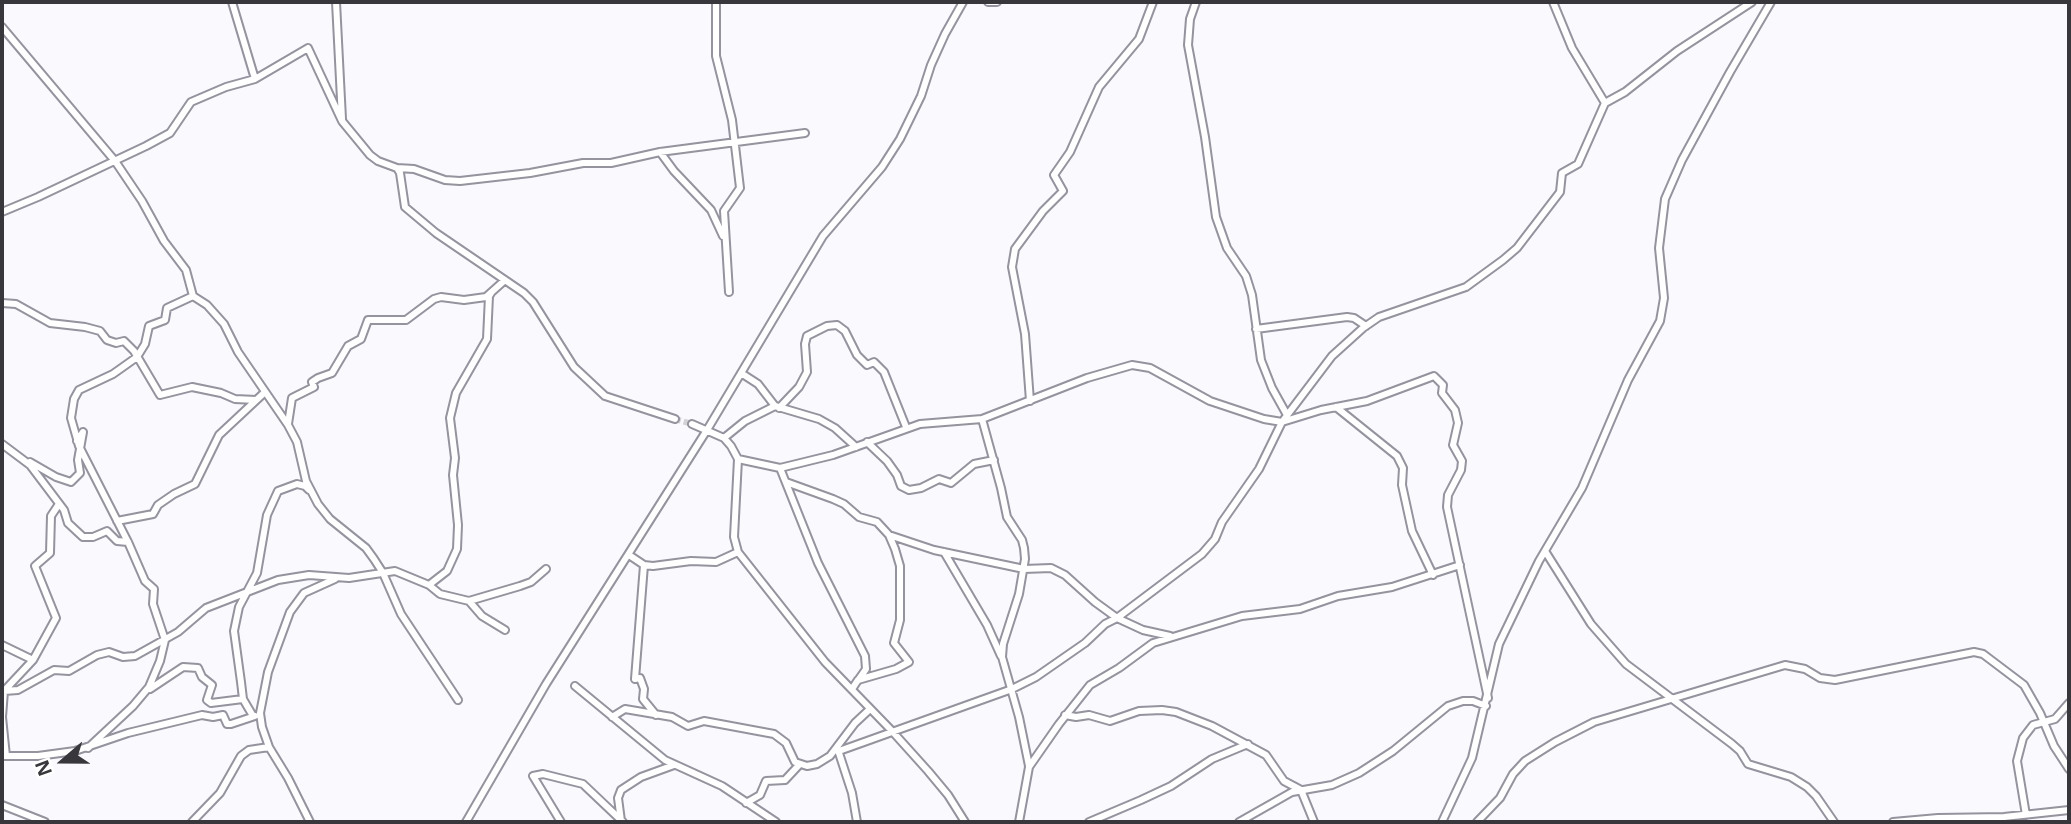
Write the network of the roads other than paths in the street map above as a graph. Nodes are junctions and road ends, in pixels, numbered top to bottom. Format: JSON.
{"nodes":[{"id":1,"x":232,"y":2,"type":"edge"},
{"id":2,"x":336,"y":2,"type":"edge"},
{"id":3,"x":716,"y":2,"type":"edge"},
{"id":4,"x":963,"y":2,"type":"edge"},
{"id":5,"x":988,"y":2,"type":"edge"},
{"id":6,"x":997,"y":2,"type":"edge"},
{"id":7,"x":1153,"y":2,"type":"edge"},
{"id":8,"x":1196,"y":2,"type":"edge"},
{"id":9,"x":1553,"y":2,"type":"edge"},
{"id":10,"x":1752,"y":2,"type":"edge"},
{"id":11,"x":1771,"y":2,"type":"edge"},
{"id":12,"x":2,"y":27,"type":"edge"},
{"id":13,"x":255,"y":79,"type":"junction"},
{"id":14,"x":1605,"y":103,"type":"junction"},
{"id":15,"x":342,"y":121,"type":"junction"},
{"id":16,"x":805,"y":133,"type":"dead end"},
{"id":17,"x":734,"y":144,"type":"junction"},
{"id":18,"x":660,"y":152,"type":"junction"},
{"id":19,"x":115,"y":161,"type":"junction"},
{"id":20,"x":397,"y":168,"type":"junction"},
{"id":21,"x":2,"y":212,"type":"edge"},
{"id":22,"x":725,"y":244,"type":"junction"},
{"id":23,"x":505,"y":280,"type":"junction"},
{"id":24,"x":729,"y":292,"type":"dead end"},
{"id":25,"x":492,"y":293,"type":"junction"},
{"id":26,"x":193,"y":296,"type":"junction"},
{"id":27,"x":2,"y":303,"type":"edge"},
{"id":28,"x":1366,"y":326,"type":"junction"},
{"id":29,"x":1256,"y":329,"type":"junction"},
{"id":30,"x":137,"y":357,"type":"junction"},
{"id":31,"x":741,"y":373,"type":"junction"},
{"id":32,"x":265,"y":391,"type":"junction"},
{"id":33,"x":256,"y":400,"type":"junction"},
{"id":34,"x":1030,"y":401,"type":"junction"},
{"id":35,"x":777,"y":407,"type":"junction"},
{"id":36,"x":1336,"y":407,"type":"junction"},
{"id":37,"x":1287,"y":415,"type":"junction"},
{"id":38,"x":675,"y":419,"type":"tunnel mouth"},
{"id":39,"x":982,"y":419,"type":"junction"},
{"id":40,"x":1282,"y":422,"type":"junction"},
{"id":41,"x":692,"y":424,"type":"tunnel mouth"},
{"id":42,"x":288,"y":425,"type":"junction"},
{"id":43,"x":906,"y":428,"type":"junction"},
{"id":44,"x":707,"y":430,"type":"junction"},
{"id":45,"x":724,"y":438,"type":"junction"},
{"id":46,"x":867,"y":442,"type":"junction"},
{"id":47,"x":2,"y":444,"type":"edge"},
{"id":48,"x":79,"y":446,"type":"junction"},
{"id":49,"x":856,"y":447,"type":"junction"},
{"id":50,"x":21,"y":457,"type":"junction"},
{"id":51,"x":738,"y":459,"type":"junction"},
{"id":52,"x":994,"y":460,"type":"junction"},
{"id":53,"x":780,"y":468,"type":"junction"},
{"id":54,"x":786,"y":482,"type":"junction"},
{"id":55,"x":311,"y":492,"type":"junction"},
{"id":56,"x":59,"y":504,"type":"junction"},
{"id":57,"x":117,"y":521,"type":"junction"},
{"id":58,"x":889,"y":535,"type":"junction"},
{"id":59,"x":128,"y":542,"type":"junction"},
{"id":60,"x":1545,"y":551,"type":"junction"},
{"id":61,"x":738,"y":552,"type":"junction"},
{"id":62,"x":943,"y":552,"type":"junction"},
{"id":63,"x":629,"y":555,"type":"junction"},
{"id":64,"x":644,"y":565,"type":"junction"},
{"id":65,"x":1460,"y":565,"type":"junction"},
{"id":66,"x":546,"y":569,"type":"dead end"},
{"id":67,"x":1024,"y":569,"type":"junction"},
{"id":68,"x":383,"y":573,"type":"junction"},
{"id":69,"x":1433,"y":575,"type":"junction"},
{"id":70,"x":337,"y":579,"type":"junction"},
{"id":71,"x":429,"y":585,"type":"junction"},
{"id":72,"x":248,"y":590,"type":"junction"},
{"id":73,"x":470,"y":601,"type":"junction"},
{"id":74,"x":1117,"y":618,"type":"junction"},
{"id":75,"x":505,"y":630,"type":"dead end"},
{"id":76,"x":1172,"y":636,"type":"junction"},
{"id":77,"x":165,"y":640,"type":"junction"},
{"id":78,"x":2,"y":645,"type":"edge"},
{"id":79,"x":1002,"y":657,"type":"junction"},
{"id":80,"x":33,"y":660,"type":"junction"},
{"id":81,"x":858,"y":680,"type":"junction"},
{"id":82,"x":575,"y":686,"type":"dead end"},
{"id":83,"x":852,"y":689,"type":"junction"},
{"id":84,"x":1012,"y":690,"type":"junction"},
{"id":85,"x":4,"y":691,"type":"junction"},
{"id":86,"x":144,"y":693,"type":"junction"},
{"id":87,"x":1488,"y":698,"type":"junction"},
{"id":88,"x":243,"y":699,"type":"junction"},
{"id":89,"x":1673,"y":699,"type":"junction"},
{"id":90,"x":458,"y":700,"type":"dead end"},
{"id":91,"x":2069,"y":703,"type":"edge"},
{"id":92,"x":1486,"y":706,"type":"junction"},
{"id":93,"x":870,"y":709,"type":"junction"},
{"id":94,"x":257,"y":715,"type":"junction"},
{"id":95,"x":656,"y":715,"type":"junction"},
{"id":96,"x":1065,"y":715,"type":"junction"},
{"id":97,"x":612,"y":717,"type":"junction"},
{"id":98,"x":2045,"y":723,"type":"junction"},
{"id":99,"x":892,"y":731,"type":"junction"},
{"id":100,"x":1248,"y":744,"type":"junction"},
{"id":101,"x":269,"y":747,"type":"junction"},
{"id":102,"x":88,"y":748,"type":"junction"},
{"id":103,"x":838,"y":749,"type":"junction"},
{"id":104,"x":4,"y":756,"type":"edge"},
{"id":105,"x":674,"y":765,"type":"junction"},
{"id":106,"x":799,"y":765,"type":"junction"},
{"id":107,"x":1029,"y":767,"type":"junction"},
{"id":108,"x":2069,"y":769,"type":"edge"},
{"id":109,"x":1301,"y":790,"type":"junction"},
{"id":110,"x":746,"y":803,"type":"junction"},
{"id":111,"x":2,"y":806,"type":"edge"},
{"id":112,"x":2069,"y":810,"type":"edge"},
{"id":113,"x":2030,"y":815,"type":"junction"},
{"id":114,"x":45,"y":822,"type":"edge"},
{"id":115,"x":192,"y":822,"type":"edge"},
{"id":116,"x":310,"y":822,"type":"edge"},
{"id":117,"x":466,"y":822,"type":"edge"},
{"id":118,"x":561,"y":822,"type":"edge"},
{"id":119,"x":622,"y":822,"type":"edge"},
{"id":120,"x":776,"y":822,"type":"edge"},
{"id":121,"x":857,"y":822,"type":"edge"},
{"id":122,"x":965,"y":822,"type":"edge"},
{"id":123,"x":1019,"y":822,"type":"edge"},
{"id":124,"x":1090,"y":822,"type":"edge"},
{"id":125,"x":1239,"y":822,"type":"edge"},
{"id":126,"x":1314,"y":822,"type":"edge"},
{"id":127,"x":1442,"y":822,"type":"edge"},
{"id":128,"x":1477,"y":822,"type":"edge"},
{"id":129,"x":1834,"y":822,"type":"edge"},
{"id":130,"x":1893,"y":822,"type":"edge"},
{"id":131,"x":2039,"y":822,"type":"edge"}],
"edges":[{"from":1,"to":13,"type":"street"},
{"from":2,"to":15,"type":"street"},
{"from":3,"to":17,"type":"street"},
{"from":4,"to":31,"type":"street"},
{"from":5,"to":6,"type":"street"},
{"from":7,"to":34,"type":"street"},
{"from":8,"to":29,"type":"street"},
{"from":9,"to":14,"type":"street"},
{"from":10,"to":14,"type":"street"},
{"from":11,"to":60,"type":"street"},
{"from":12,"to":19,"type":"street"},
{"from":13,"to":15,"type":"street"},
{"from":13,"to":19,"type":"street"},
{"from":14,"to":28,"type":"street"},
{"from":15,"to":20,"type":"street"},
{"from":16,"to":17,"type":"street"},
{"from":17,"to":18,"type":"street"},
{"from":17,"to":22,"type":"street"},
{"from":18,"to":20,"type":"street"},
{"from":18,"to":22,"type":"street"},
{"from":19,"to":21,"type":"street"},
{"from":19,"to":26,"type":"street"},
{"from":20,"to":23,"type":"street"},
{"from":22,"to":24,"type":"street"},
{"from":23,"to":25,"type":"street"},
{"from":23,"to":38,"type":"street"},
{"from":25,"to":42,"type":"street"},
{"from":25,"to":71,"type":"street"},
{"from":26,"to":30,"type":"street"},
{"from":26,"to":32,"type":"street"},
{"from":27,"to":30,"type":"street"},
{"from":28,"to":29,"type":"street"},
{"from":28,"to":37,"type":"street"},
{"from":29,"to":37,"type":"street"},
{"from":30,"to":33,"type":"street"},
{"from":30,"to":48,"type":"street"},
{"from":31,"to":35,"type":"street"},
{"from":31,"to":44,"type":"street"},
{"from":32,"to":33,"type":"street"},
{"from":32,"to":42,"type":"street"},
{"from":33,"to":57,"type":"street"},
{"from":34,"to":39,"type":"street"},
{"from":34,"to":40,"type":"street"},
{"from":35,"to":43,"type":"street"},
{"from":35,"to":45,"type":"street"},
{"from":35,"to":49,"type":"street"},
{"from":36,"to":40,"type":"street"},
{"from":36,"to":65,"type":"street"},
{"from":36,"to":69,"type":"street"},
{"from":37,"to":40,"type":"street"},
{"from":39,"to":43,"type":"street"},
{"from":39,"to":52,"type":"street"},
{"from":40,"to":74,"type":"street"},
{"from":41,"to":44,"type":"street"},
{"from":42,"to":55,"type":"street"},
{"from":43,"to":46,"type":"street"},
{"from":44,"to":45,"type":"street"},
{"from":44,"to":63,"type":"street"},
{"from":45,"to":51,"type":"street"},
{"from":46,"to":49,"type":"street"},
{"from":46,"to":52,"type":"street"},
{"from":47,"to":50,"type":"street"},
{"from":48,"to":50,"type":"street"},
{"from":48,"to":57,"type":"street"},
{"from":49,"to":53,"type":"street"},
{"from":50,"to":56,"type":"street"},
{"from":51,"to":53,"type":"street"},
{"from":51,"to":61,"type":"street"},
{"from":52,"to":67,"type":"street"},
{"from":53,"to":54,"type":"street"},
{"from":54,"to":58,"type":"street"},
{"from":54,"to":81,"type":"street"},
{"from":55,"to":68,"type":"street"},
{"from":55,"to":72,"type":"street"},
{"from":56,"to":59,"type":"street"},
{"from":56,"to":80,"type":"street"},
{"from":57,"to":59,"type":"street"},
{"from":58,"to":62,"type":"street"},
{"from":58,"to":81,"type":"street"},
{"from":59,"to":77,"type":"street"},
{"from":60,"to":87,"type":"street"},
{"from":60,"to":89,"type":"street"},
{"from":61,"to":64,"type":"street"},
{"from":61,"to":83,"type":"street"},
{"from":62,"to":67,"type":"street"},
{"from":62,"to":79,"type":"street"},
{"from":63,"to":64,"type":"street"},
{"from":63,"to":117,"type":"street"},
{"from":64,"to":95,"type":"street"},
{"from":65,"to":69,"type":"street"},
{"from":65,"to":87,"type":"street"},
{"from":66,"to":73,"type":"street"},
{"from":67,"to":74,"type":"street"},
{"from":67,"to":79,"type":"street"},
{"from":68,"to":70,"type":"street"},
{"from":68,"to":71,"type":"street"},
{"from":68,"to":90,"type":"street"},
{"from":69,"to":76,"type":"street"},
{"from":70,"to":72,"type":"street"},
{"from":70,"to":94,"type":"street"},
{"from":71,"to":73,"type":"street"},
{"from":72,"to":77,"type":"street"},
{"from":72,"to":88,"type":"street"},
{"from":73,"to":75,"type":"street"},
{"from":74,"to":76,"type":"street"},
{"from":74,"to":84,"type":"street"},
{"from":76,"to":96,"type":"street"},
{"from":77,"to":85,"type":"street"},
{"from":77,"to":86,"type":"street"},
{"from":78,"to":80,"type":"street"},
{"from":79,"to":84,"type":"street"},
{"from":80,"to":85,"type":"street"},
{"from":81,"to":83,"type":"street"},
{"from":82,"to":97,"type":"street"},
{"from":83,"to":93,"type":"street"},
{"from":84,"to":99,"type":"street"},
{"from":84,"to":107,"type":"street"},
{"from":85,"to":104,"type":"street"},
{"from":86,"to":88,"type":"street"},
{"from":86,"to":102,"type":"street"},
{"from":87,"to":92,"type":"street"},
{"from":88,"to":94,"type":"street"},
{"from":89,"to":98,"type":"street"},
{"from":89,"to":128,"type":"street"},
{"from":89,"to":129,"type":"street"},
{"from":91,"to":98,"type":"street"},
{"from":92,"to":109,"type":"street"},
{"from":92,"to":127,"type":"street"},
{"from":93,"to":99,"type":"street"},
{"from":93,"to":103,"type":"street"},
{"from":94,"to":101,"type":"street"},
{"from":94,"to":102,"type":"street"},
{"from":95,"to":97,"type":"street"},
{"from":95,"to":106,"type":"street"},
{"from":96,"to":100,"type":"street"},
{"from":96,"to":107,"type":"street"},
{"from":97,"to":105,"type":"street"},
{"from":98,"to":108,"type":"street"},
{"from":98,"to":113,"type":"street"},
{"from":99,"to":103,"type":"street"},
{"from":99,"to":122,"type":"street"},
{"from":100,"to":109,"type":"street"},
{"from":100,"to":124,"type":"street"},
{"from":101,"to":115,"type":"street"},
{"from":101,"to":116,"type":"street"},
{"from":102,"to":104,"type":"street"},
{"from":103,"to":106,"type":"street"},
{"from":103,"to":121,"type":"street"},
{"from":105,"to":110,"type":"street"},
{"from":105,"to":119,"type":"street"},
{"from":106,"to":110,"type":"street"},
{"from":107,"to":123,"type":"street"},
{"from":109,"to":125,"type":"street"},
{"from":109,"to":126,"type":"street"},
{"from":110,"to":120,"type":"street"},
{"from":111,"to":114,"type":"street"},
{"from":112,"to":113,"type":"street"},
{"from":113,"to":130,"type":"street"},
{"from":113,"to":131,"type":"street"},
{"from":118,"to":119,"type":"street"}]}
